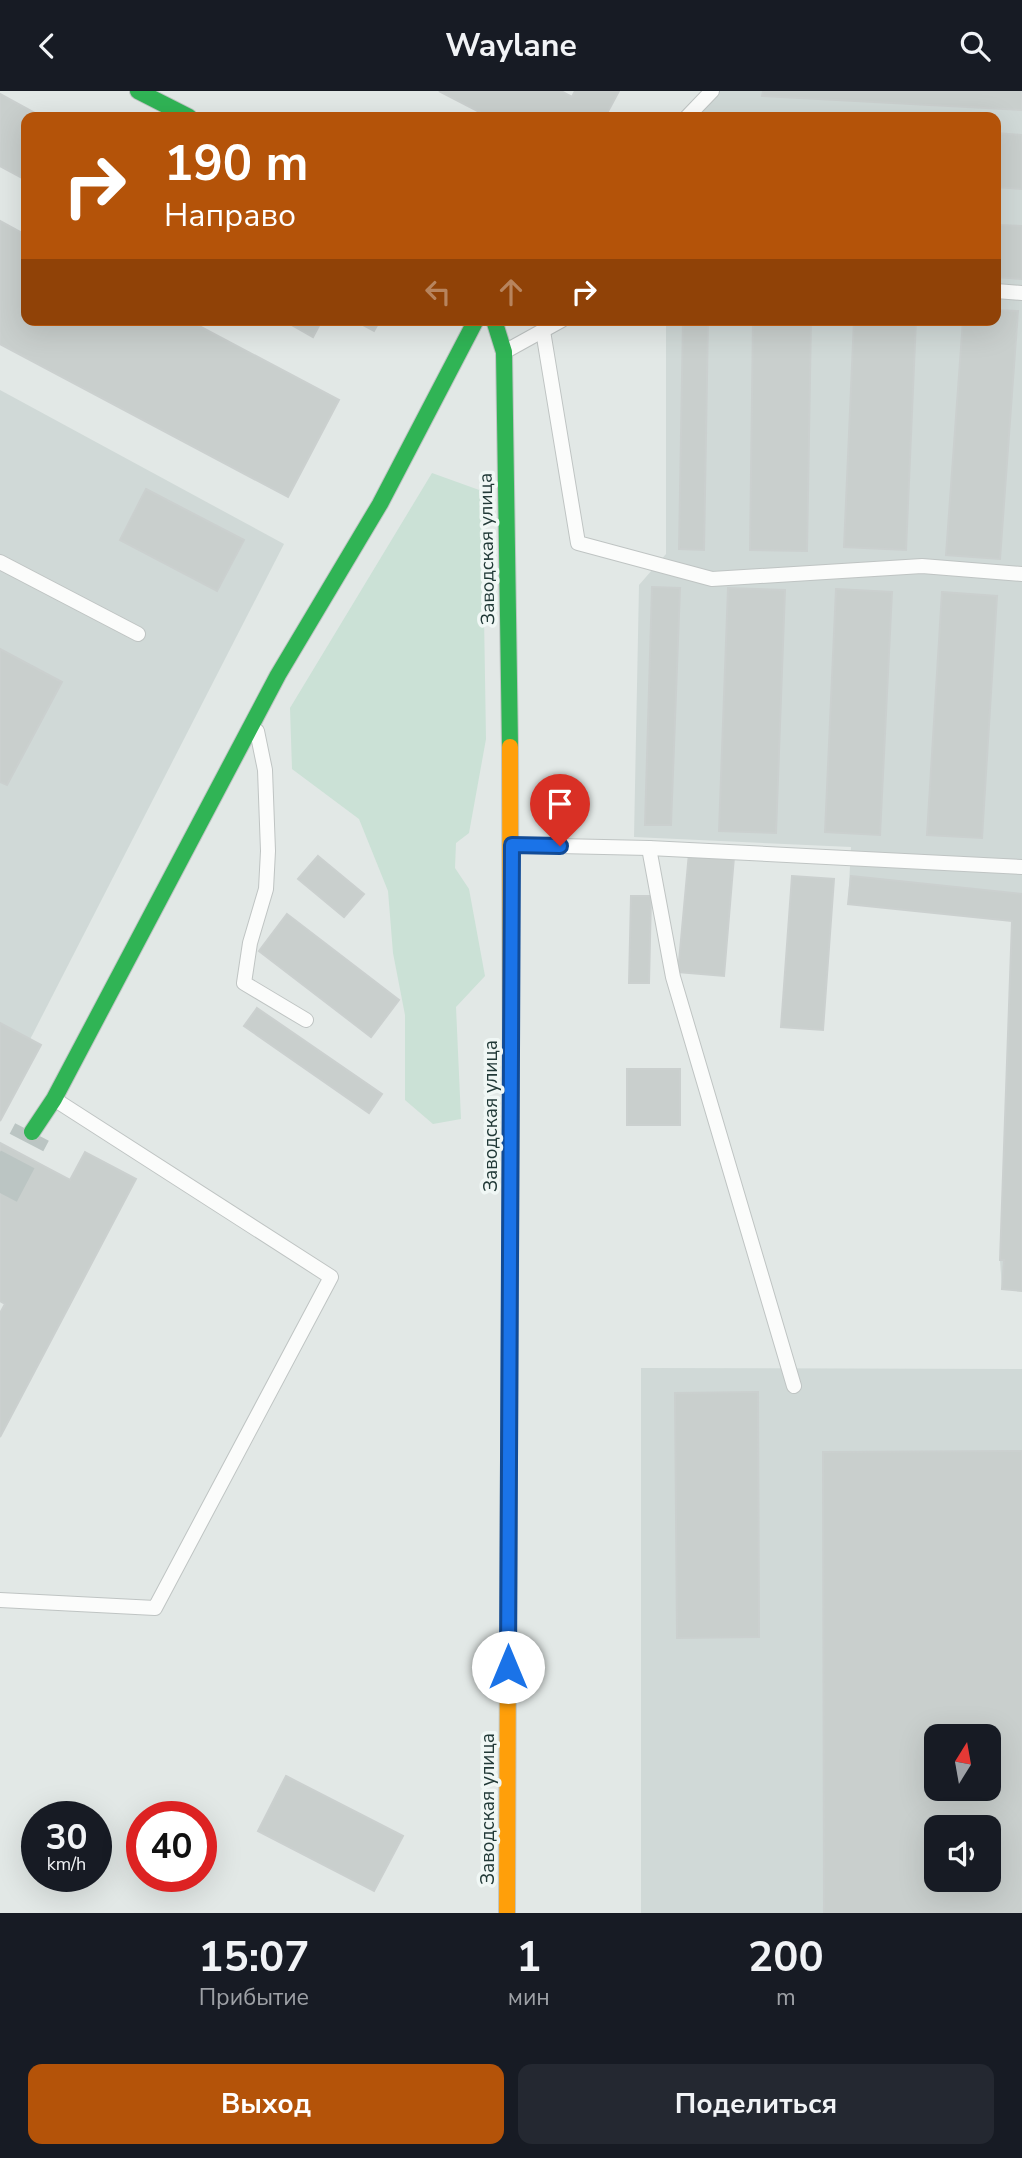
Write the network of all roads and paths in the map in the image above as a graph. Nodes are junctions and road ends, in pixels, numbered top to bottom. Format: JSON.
{"nodes":[{"id":1,"x":138,"y":91,"type":"edge"},
{"id":2,"x":712,"y":91,"type":"edge"},
{"id":3,"x":179,"y":112,"type":"edge"},
{"id":4,"x":692,"y":112,"type":"edge"},
{"id":5,"x":1001,"y":291,"type":"edge"},
{"id":6,"x":1022,"y":293,"type":"edge"},
{"id":7,"x":473,"y":326,"type":"edge"},
{"id":8,"x":496,"y":326,"type":"edge"},
{"id":9,"x":552,"y":326,"type":"edge"},
{"id":10,"x":543,"y":331,"type":"junction"},
{"id":11,"x":504,"y":352,"type":"junction"},
{"id":12,"x":0,"y":562,"type":"edge"},
{"id":13,"x":1022,"y":574,"type":"edge"},
{"id":14,"x":138,"y":634,"type":"dead end"},
{"id":15,"x":254,"y":719,"type":"junction"},
{"id":16,"x":512,"y":845,"type":"junction"},
{"id":17,"x":649,"y":848,"type":"junction"},
{"id":18,"x":1022,"y":867,"type":"edge"},
{"id":19,"x":306,"y":1020,"type":"dead end"},
{"id":20,"x":54,"y":1099,"type":"junction"},
{"id":21,"x":32,"y":1132,"type":"tunnel mouth"},
{"id":22,"x":794,"y":1386,"type":"dead end"},
{"id":23,"x":0,"y":1601,"type":"edge"},
{"id":24,"x":507,"y":1913,"type":"edge"}],
"edges":[{"from":1,"to":3,"type":"street"},
{"from":2,"to":4,"type":"lane"},
{"from":5,"to":6,"type":"lane"},
{"from":7,"to":15,"type":"street"},
{"from":8,"to":11,"type":"street","name":"Заводская улица"},
{"from":9,"to":10,"type":"lane"},
{"from":10,"to":11,"type":"lane"},
{"from":10,"to":13,"type":"lane"},
{"from":11,"to":16,"type":"street","name":"Заводская улица"},
{"from":12,"to":14,"type":"lane"},
{"from":15,"to":19,"type":"lane"},
{"from":15,"to":20,"type":"street"},
{"from":16,"to":17,"type":"lane"},
{"from":16,"to":24,"type":"street","name":"Заводская улица"},
{"from":17,"to":18,"type":"lane"},
{"from":17,"to":22,"type":"lane"},
{"from":20,"to":21,"type":"street"},
{"from":20,"to":23,"type":"lane"}]}
